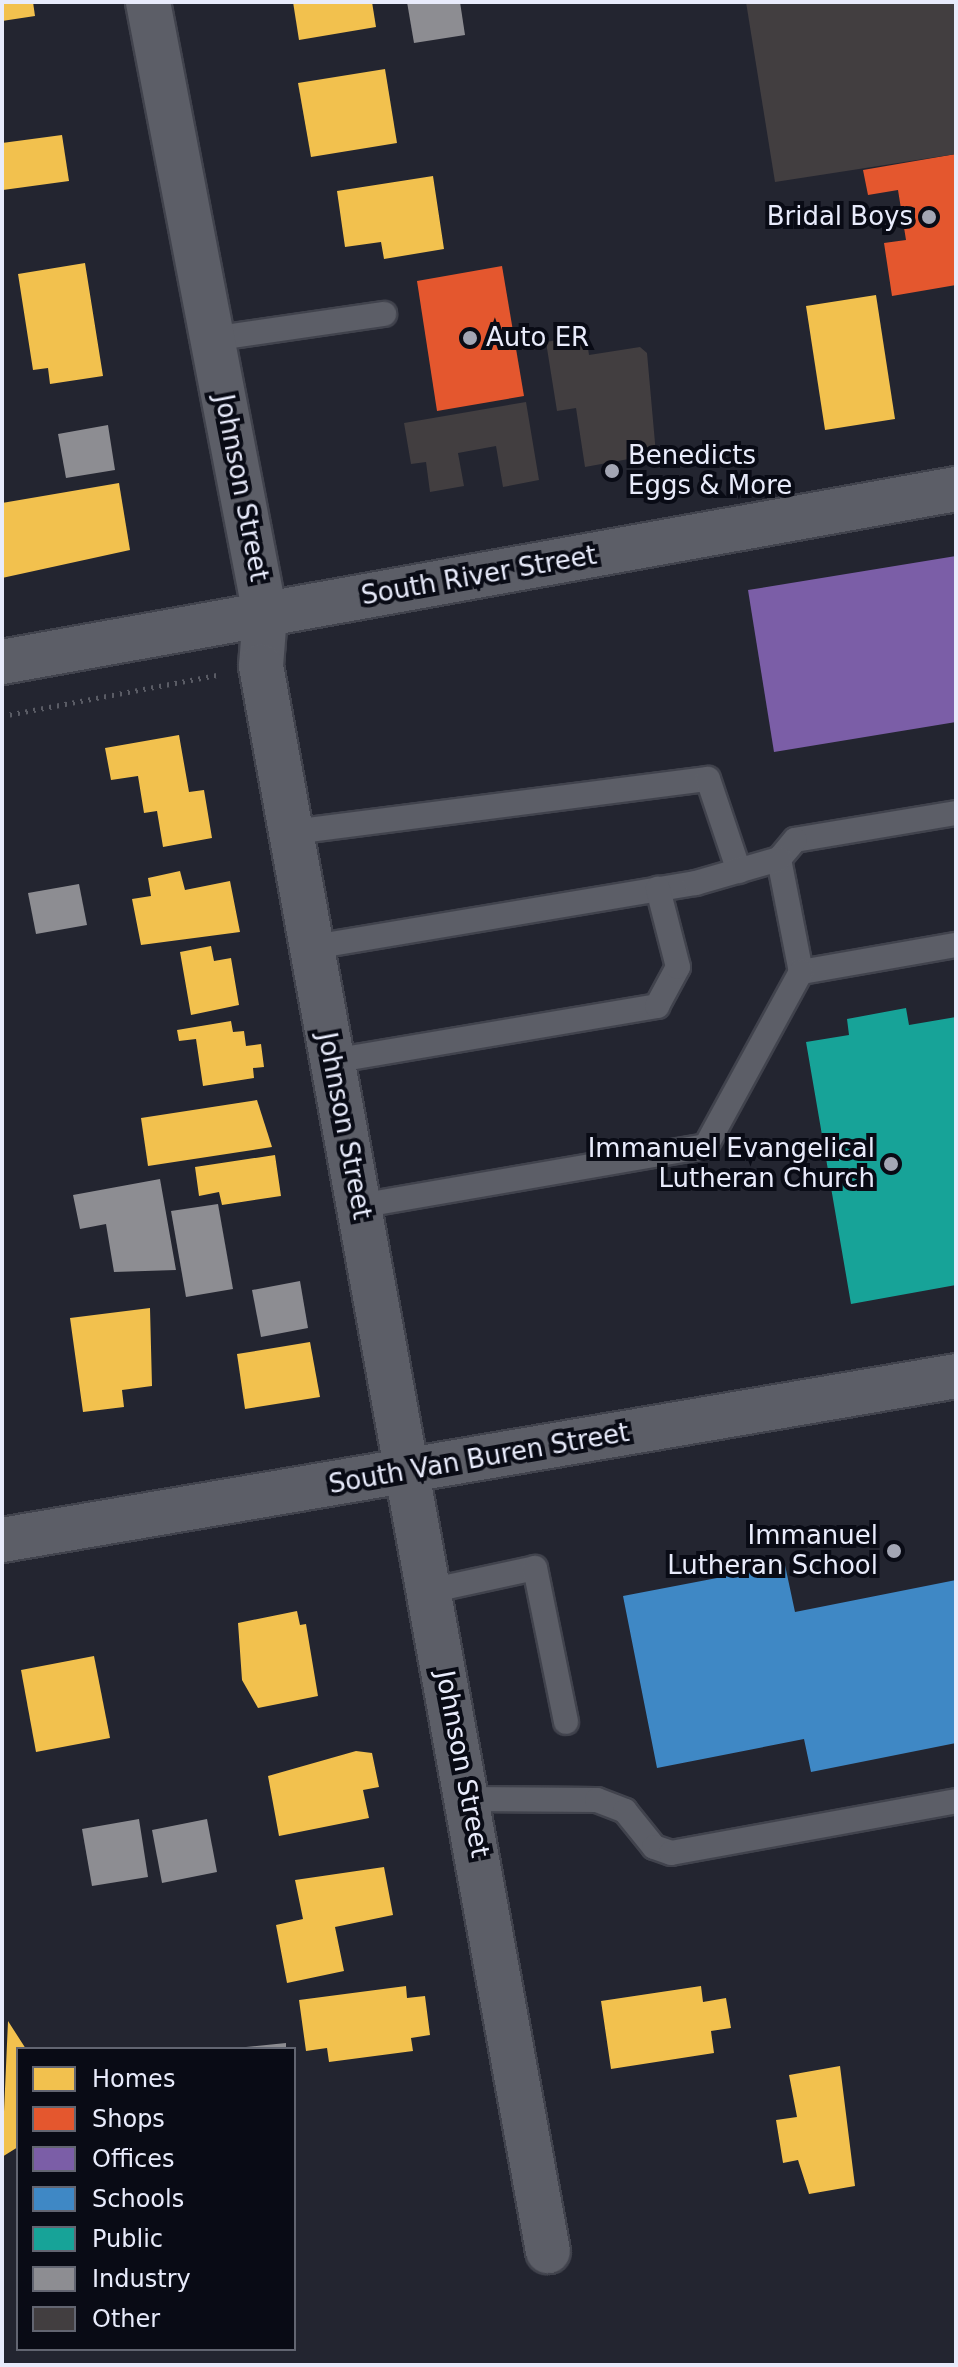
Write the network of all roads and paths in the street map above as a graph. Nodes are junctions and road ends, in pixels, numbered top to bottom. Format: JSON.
{"nodes":[{"id":1,"x":148,"y":2,"type":"edge"},
{"id":2,"x":384,"y":314,"type":"dead end"},
{"id":3,"x":212,"y":339,"type":"junction"},
{"id":4,"x":956,"y":489,"type":"edge"},
{"id":5,"x":265,"y":615,"type":"junction"},
{"id":6,"x":2,"y":662,"type":"edge"},
{"id":7,"x":956,"y":813,"type":"edge"},
{"id":8,"x":293,"y":832,"type":"junction"},
{"id":9,"x":779,"y":859,"type":"junction"},
{"id":10,"x":739,"y":871,"type":"junction"},
{"id":11,"x":658,"y":889,"type":"junction"},
{"id":12,"x":956,"y":945,"type":"edge"},
{"id":13,"x":313,"y":947,"type":"junction"},
{"id":14,"x":801,"y":972,"type":"junction"},
{"id":15,"x":332,"y":1061,"type":"junction"},
{"id":16,"x":359,"y":1206,"type":"junction"},
{"id":17,"x":956,"y":1376,"type":"edge"},
{"id":18,"x":409,"y":1471,"type":"junction"},
{"id":19,"x":2,"y":1540,"type":"edge"},
{"id":20,"x":429,"y":1591,"type":"junction"},
{"id":21,"x":566,"y":1722,"type":"dead end"},
{"id":22,"x":470,"y":1799,"type":"junction"},
{"id":23,"x":956,"y":1801,"type":"edge"},
{"id":24,"x":548,"y":2251,"type":"dead end"}],
"edges":[{"from":1,"to":3,"type":"street","name":"Johnson Street"},
{"from":2,"to":3,"type":"lane"},
{"from":3,"to":5,"type":"street","name":"Johnson Street"},
{"from":4,"to":5,"type":"street","name":"South River Street"},
{"from":5,"to":6,"type":"street","name":"South River Street"},
{"from":5,"to":8,"type":"street","name":"Johnson Street"},
{"from":7,"to":9,"type":"lane"},
{"from":8,"to":10,"type":"lane"},
{"from":8,"to":13,"type":"street","name":"Johnson Street"},
{"from":9,"to":10,"type":"lane"},
{"from":9,"to":14,"type":"lane"},
{"from":10,"to":11,"type":"lane"},
{"from":11,"to":13,"type":"lane"},
{"from":11,"to":15,"type":"lane"},
{"from":12,"to":14,"type":"lane"},
{"from":13,"to":15,"type":"street","name":"Johnson Street"},
{"from":14,"to":16,"type":"lane"},
{"from":15,"to":16,"type":"street","name":"Johnson Street"},
{"from":16,"to":18,"type":"street","name":"Johnson Street"},
{"from":17,"to":18,"type":"street","name":"South Van Buren Street"},
{"from":18,"to":19,"type":"street","name":"South Van Buren Street"},
{"from":18,"to":20,"type":"street","name":"Johnson Street"},
{"from":20,"to":21,"type":"lane"},
{"from":20,"to":22,"type":"street","name":"Johnson Street"},
{"from":22,"to":23,"type":"lane"},
{"from":22,"to":24,"type":"street","name":"Johnson Street"}]}
